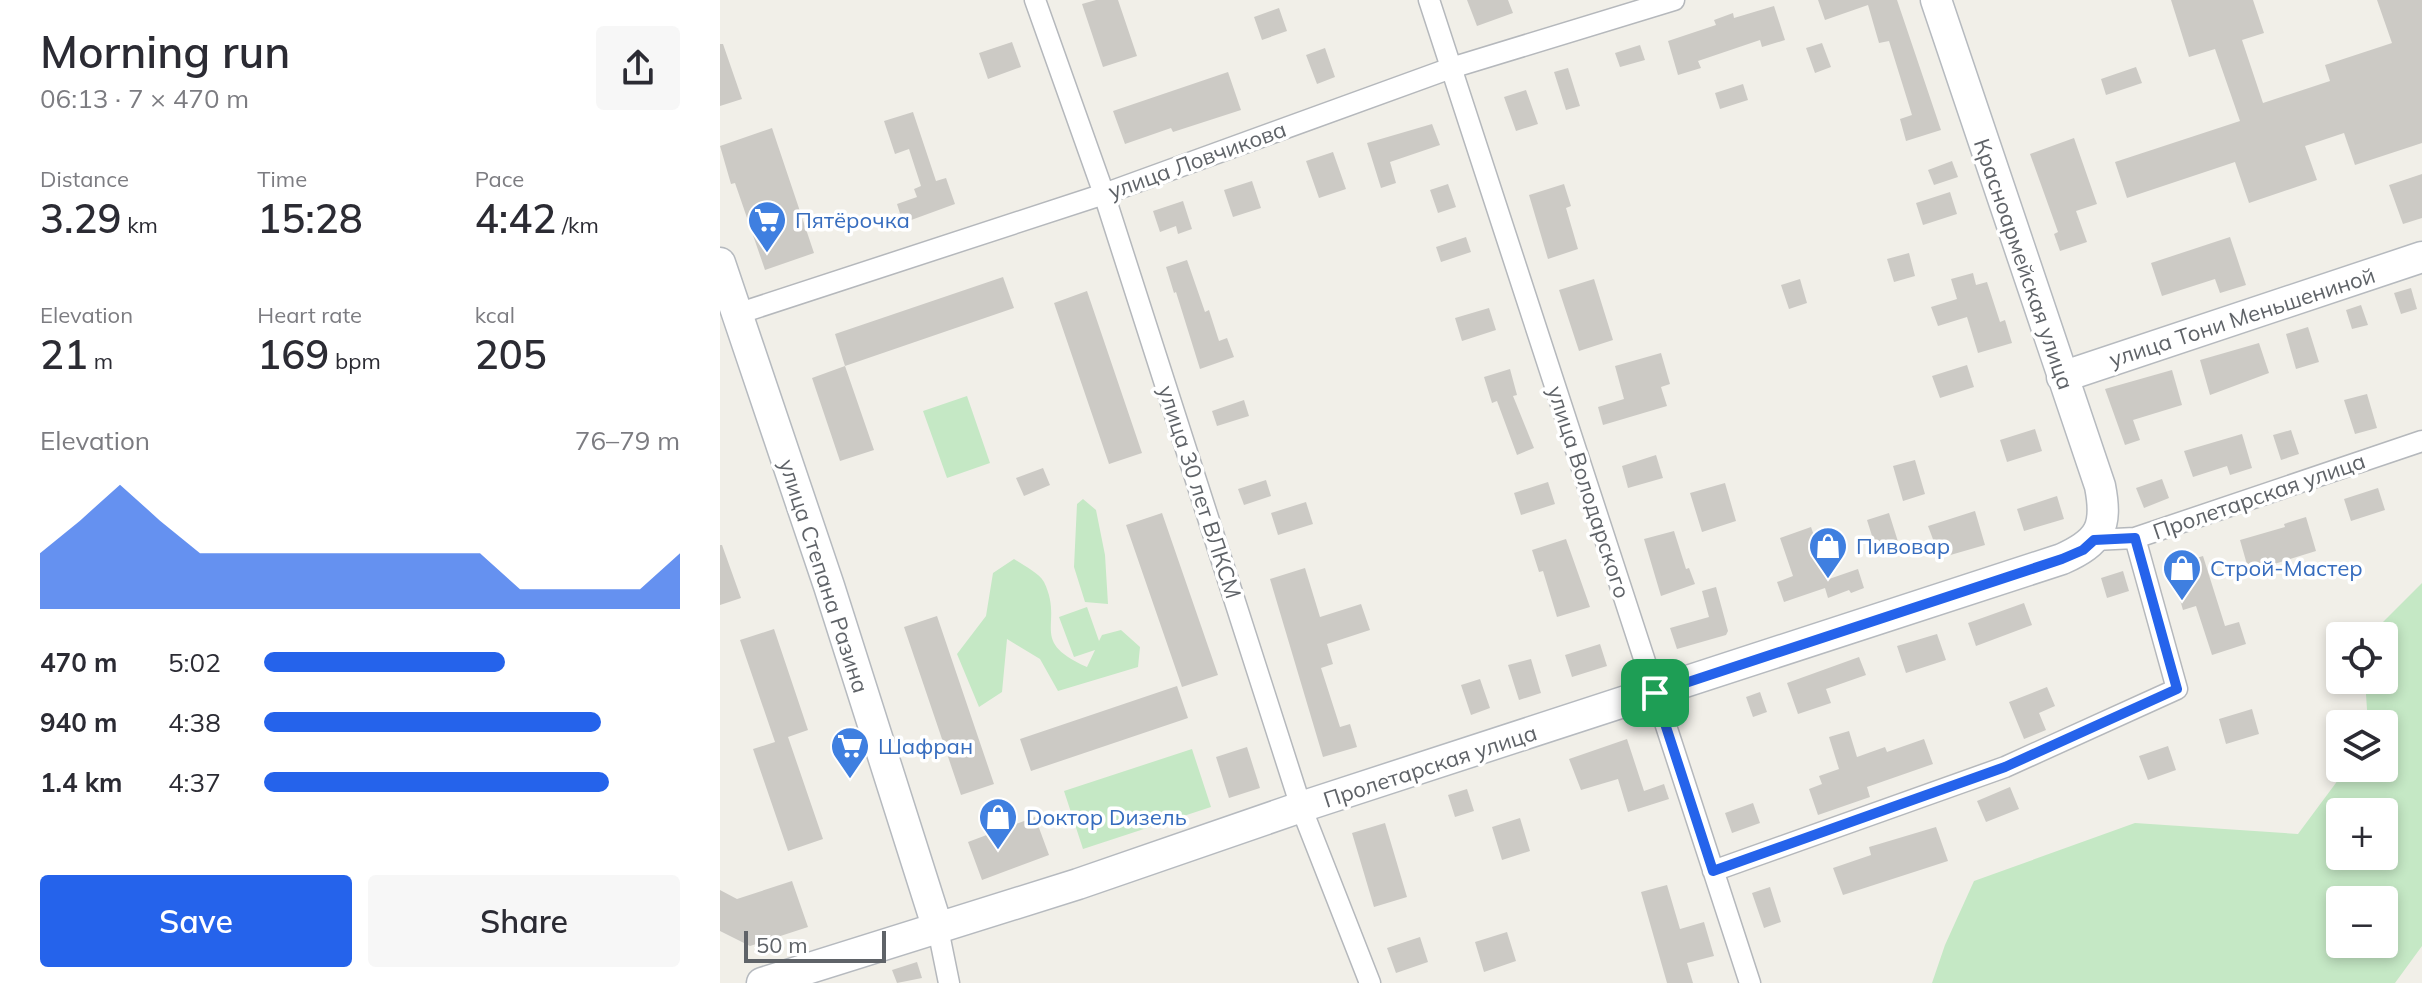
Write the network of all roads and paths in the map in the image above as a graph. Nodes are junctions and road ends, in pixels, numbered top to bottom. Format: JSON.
{"nodes":[{"id":1,"x":1035,"y":0,"type":"edge"},
{"id":2,"x":1429,"y":0,"type":"edge"},
{"id":3,"x":1674,"y":0,"type":"edge"},
{"id":4,"x":1936,"y":0,"type":"edge"},
{"id":5,"x":1451,"y":68,"type":"junction"},
{"id":6,"x":1104,"y":194,"type":"junction"},
{"id":7,"x":2422,"y":257,"type":"edge"},
{"id":8,"x":720,"y":263,"type":"edge"},
{"id":9,"x":729,"y":317,"type":"edge"},
{"id":10,"x":2062,"y":377,"type":"junction"},
{"id":11,"x":2422,"y":441,"type":"edge"},
{"id":12,"x":2097,"y":534,"type":"junction"},
{"id":13,"x":2135,"y":538,"type":"junction"},
{"id":14,"x":1655,"y":693,"type":"junction"},
{"id":15,"x":1301,"y":807,"type":"junction"},
{"id":16,"x":1713,"y":871,"type":"junction"},
{"id":17,"x":938,"y":929,"type":"junction"},
{"id":18,"x":762,"y":983,"type":"edge"},
{"id":19,"x":949,"y":983,"type":"edge"},
{"id":20,"x":1370,"y":983,"type":"edge"},
{"id":21,"x":1750,"y":983,"type":"edge"}],
"edges":[{"from":1,"to":6,"type":"street","name":"улица 30 лет ВЛКСМ"},
{"from":2,"to":5,"type":"street","name":"улица Володарского"},
{"from":3,"to":5,"type":"street","name":"улица Ловчикова"},
{"from":4,"to":10,"type":"street","name":"Красноармейская улица"},
{"from":5,"to":6,"type":"street","name":"улица Ловчикова"},
{"from":5,"to":14,"type":"street","name":"улица Володарского"},
{"from":6,"to":9,"type":"street","name":"улица Ловчикова"},
{"from":6,"to":15,"type":"street","name":"улица 30 лет ВЛКСМ"},
{"from":7,"to":10,"type":"street","name":"улица Тони Меньшениной"},
{"from":8,"to":9,"type":"street","name":"улица Степана Разина"},
{"from":9,"to":17,"type":"street","name":"улица Степана Разина"},
{"from":10,"to":12,"type":"street","name":"Красноармейская улица"},
{"from":11,"to":13,"type":"street","name":"Пролетарская улица"},
{"from":12,"to":13,"type":"street","name":"Пролетарская улица"},
{"from":12,"to":14,"type":"street","name":"Пролетарская улица"},
{"from":13,"to":16,"type":"street"},
{"from":14,"to":15,"type":"street","name":"Пролетарская улица"},
{"from":14,"to":16,"type":"street","name":"улица Володарского"},
{"from":15,"to":17,"type":"street","name":"Пролетарская улица"},
{"from":15,"to":20,"type":"street","name":"улица 30 лет ВЛКСМ"},
{"from":16,"to":21,"type":"street","name":"улица Володарского"},
{"from":17,"to":18,"type":"street","name":"Пролетарская улица"},
{"from":17,"to":19,"type":"street","name":"улица Степана Разина"}]}
